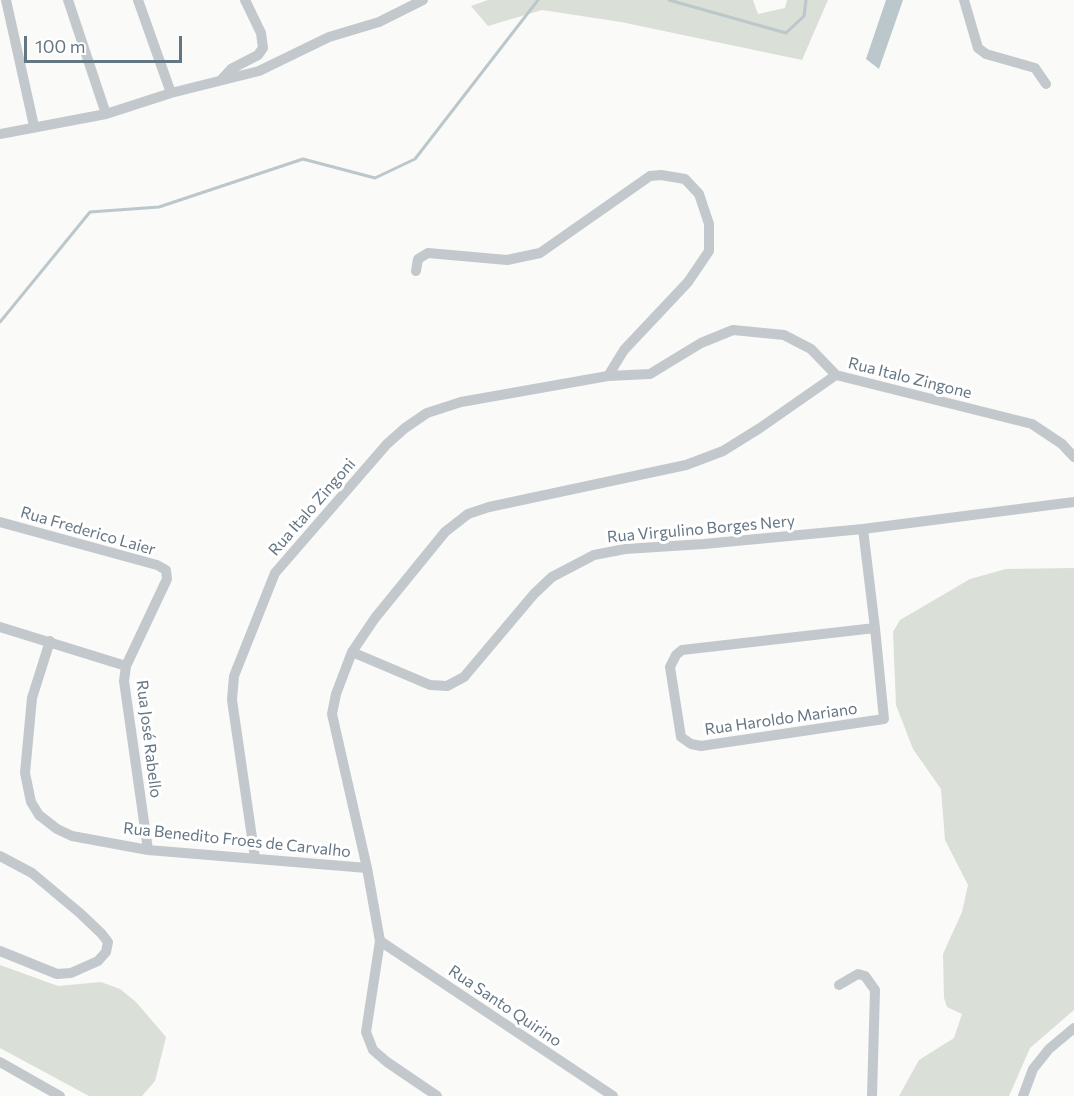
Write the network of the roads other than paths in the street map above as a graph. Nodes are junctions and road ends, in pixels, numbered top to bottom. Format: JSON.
{"nodes":[{"id":1,"x":6,"y":0,"type":"edge"},
{"id":2,"x":68,"y":0,"type":"edge"},
{"id":3,"x":138,"y":0,"type":"edge"},
{"id":4,"x":245,"y":0,"type":"edge"},
{"id":5,"x":423,"y":0,"type":"edge"},
{"id":6,"x":964,"y":0,"type":"edge"},
{"id":7,"x":221,"y":80,"type":"junction"},
{"id":8,"x":1046,"y":84,"type":"dead end"},
{"id":9,"x":171,"y":93,"type":"junction"},
{"id":10,"x":106,"y":114,"type":"junction"},
{"id":11,"x":34,"y":126,"type":"junction"},
{"id":12,"x":0,"y":134,"type":"edge"},
{"id":13,"x":416,"y":271,"type":"dead end"},
{"id":14,"x":836,"y":375,"type":"junction"},
{"id":15,"x":608,"y":376,"type":"junction"},
{"id":16,"x":1074,"y":457,"type":"edge"},
{"id":17,"x":1074,"y":502,"type":"edge"},
{"id":18,"x":0,"y":522,"type":"edge"},
{"id":19,"x":863,"y":529,"type":"junction"},
{"id":20,"x":166,"y":570,"type":"joint"},
{"id":21,"x":0,"y":627,"type":"edge"},
{"id":22,"x":875,"y":628,"type":"junction"},
{"id":23,"x":50,"y":640,"type":"junction"},
{"id":24,"x":352,"y":652,"type":"junction"},
{"id":25,"x":126,"y":666,"type":"junction"},
{"id":26,"x":148,"y":849,"type":"junction"},
{"id":27,"x":0,"y":856,"type":"edge"},
{"id":28,"x":255,"y":858,"type":"junction"},
{"id":29,"x":367,"y":868,"type":"junction"},
{"id":30,"x":380,"y":941,"type":"junction"},
{"id":31,"x":0,"y":951,"type":"edge"},
{"id":32,"x":839,"y":985,"type":"dead end"},
{"id":33,"x":1074,"y":1028,"type":"edge"},
{"id":34,"x":0,"y":1062,"type":"edge"},
{"id":35,"x":60,"y":1096,"type":"edge"},
{"id":36,"x":437,"y":1096,"type":"edge"},
{"id":37,"x":613,"y":1096,"type":"edge"},
{"id":38,"x":872,"y":1096,"type":"edge"},
{"id":39,"x":1023,"y":1096,"type":"edge"}],
"edges":[{"from":1,"to":11,"type":"street"},
{"from":2,"to":10,"type":"street"},
{"from":3,"to":9,"type":"street"},
{"from":4,"to":7,"type":"street"},
{"from":5,"to":7,"type":"street"},
{"from":6,"to":8,"type":"street"},
{"from":7,"to":9,"type":"street"},
{"from":9,"to":10,"type":"street"},
{"from":10,"to":11,"type":"street"},
{"from":11,"to":12,"type":"street"},
{"from":13,"to":15,"type":"street"},
{"from":14,"to":15,"type":"street","name":"Rua Italo Zingone"},
{"from":14,"to":16,"type":"street","name":"Rua Italo Zingone"},
{"from":14,"to":24,"type":"street"},
{"from":15,"to":28,"type":"street","name":"Rua Italo Zingoni"},
{"from":17,"to":19,"type":"street","name":"Rua Virgulino Borges Nery"},
{"from":18,"to":20,"type":"street","name":"Rua Frederico Laier"},
{"from":19,"to":22,"type":"street"},
{"from":19,"to":24,"type":"street","name":"Rua Virgulino Borges Nery"},
{"from":20,"to":25,"type":"street","name":"Rua José Rabello"},
{"from":21,"to":23,"type":"street"},
{"from":22,"to":22,"type":"street","name":"Rua Haroldo Mariano"},
{"from":23,"to":25,"type":"street"},
{"from":23,"to":26,"type":"street","name":"Rua Benedito Froes de Carvalho"},
{"from":24,"to":29,"type":"street"},
{"from":25,"to":26,"type":"street","name":"Rua José Rabello"},
{"from":26,"to":28,"type":"street","name":"Rua Benedito Froes de Carvalho"},
{"from":27,"to":31,"type":"street"},
{"from":28,"to":29,"type":"street","name":"Rua Benedito Froes de Carvalho"},
{"from":29,"to":30,"type":"street"},
{"from":30,"to":36,"type":"street"},
{"from":30,"to":37,"type":"street","name":"Rua Santo Quirino"},
{"from":32,"to":38,"type":"street"},
{"from":33,"to":39,"type":"street"},
{"from":34,"to":35,"type":"street"}]}
